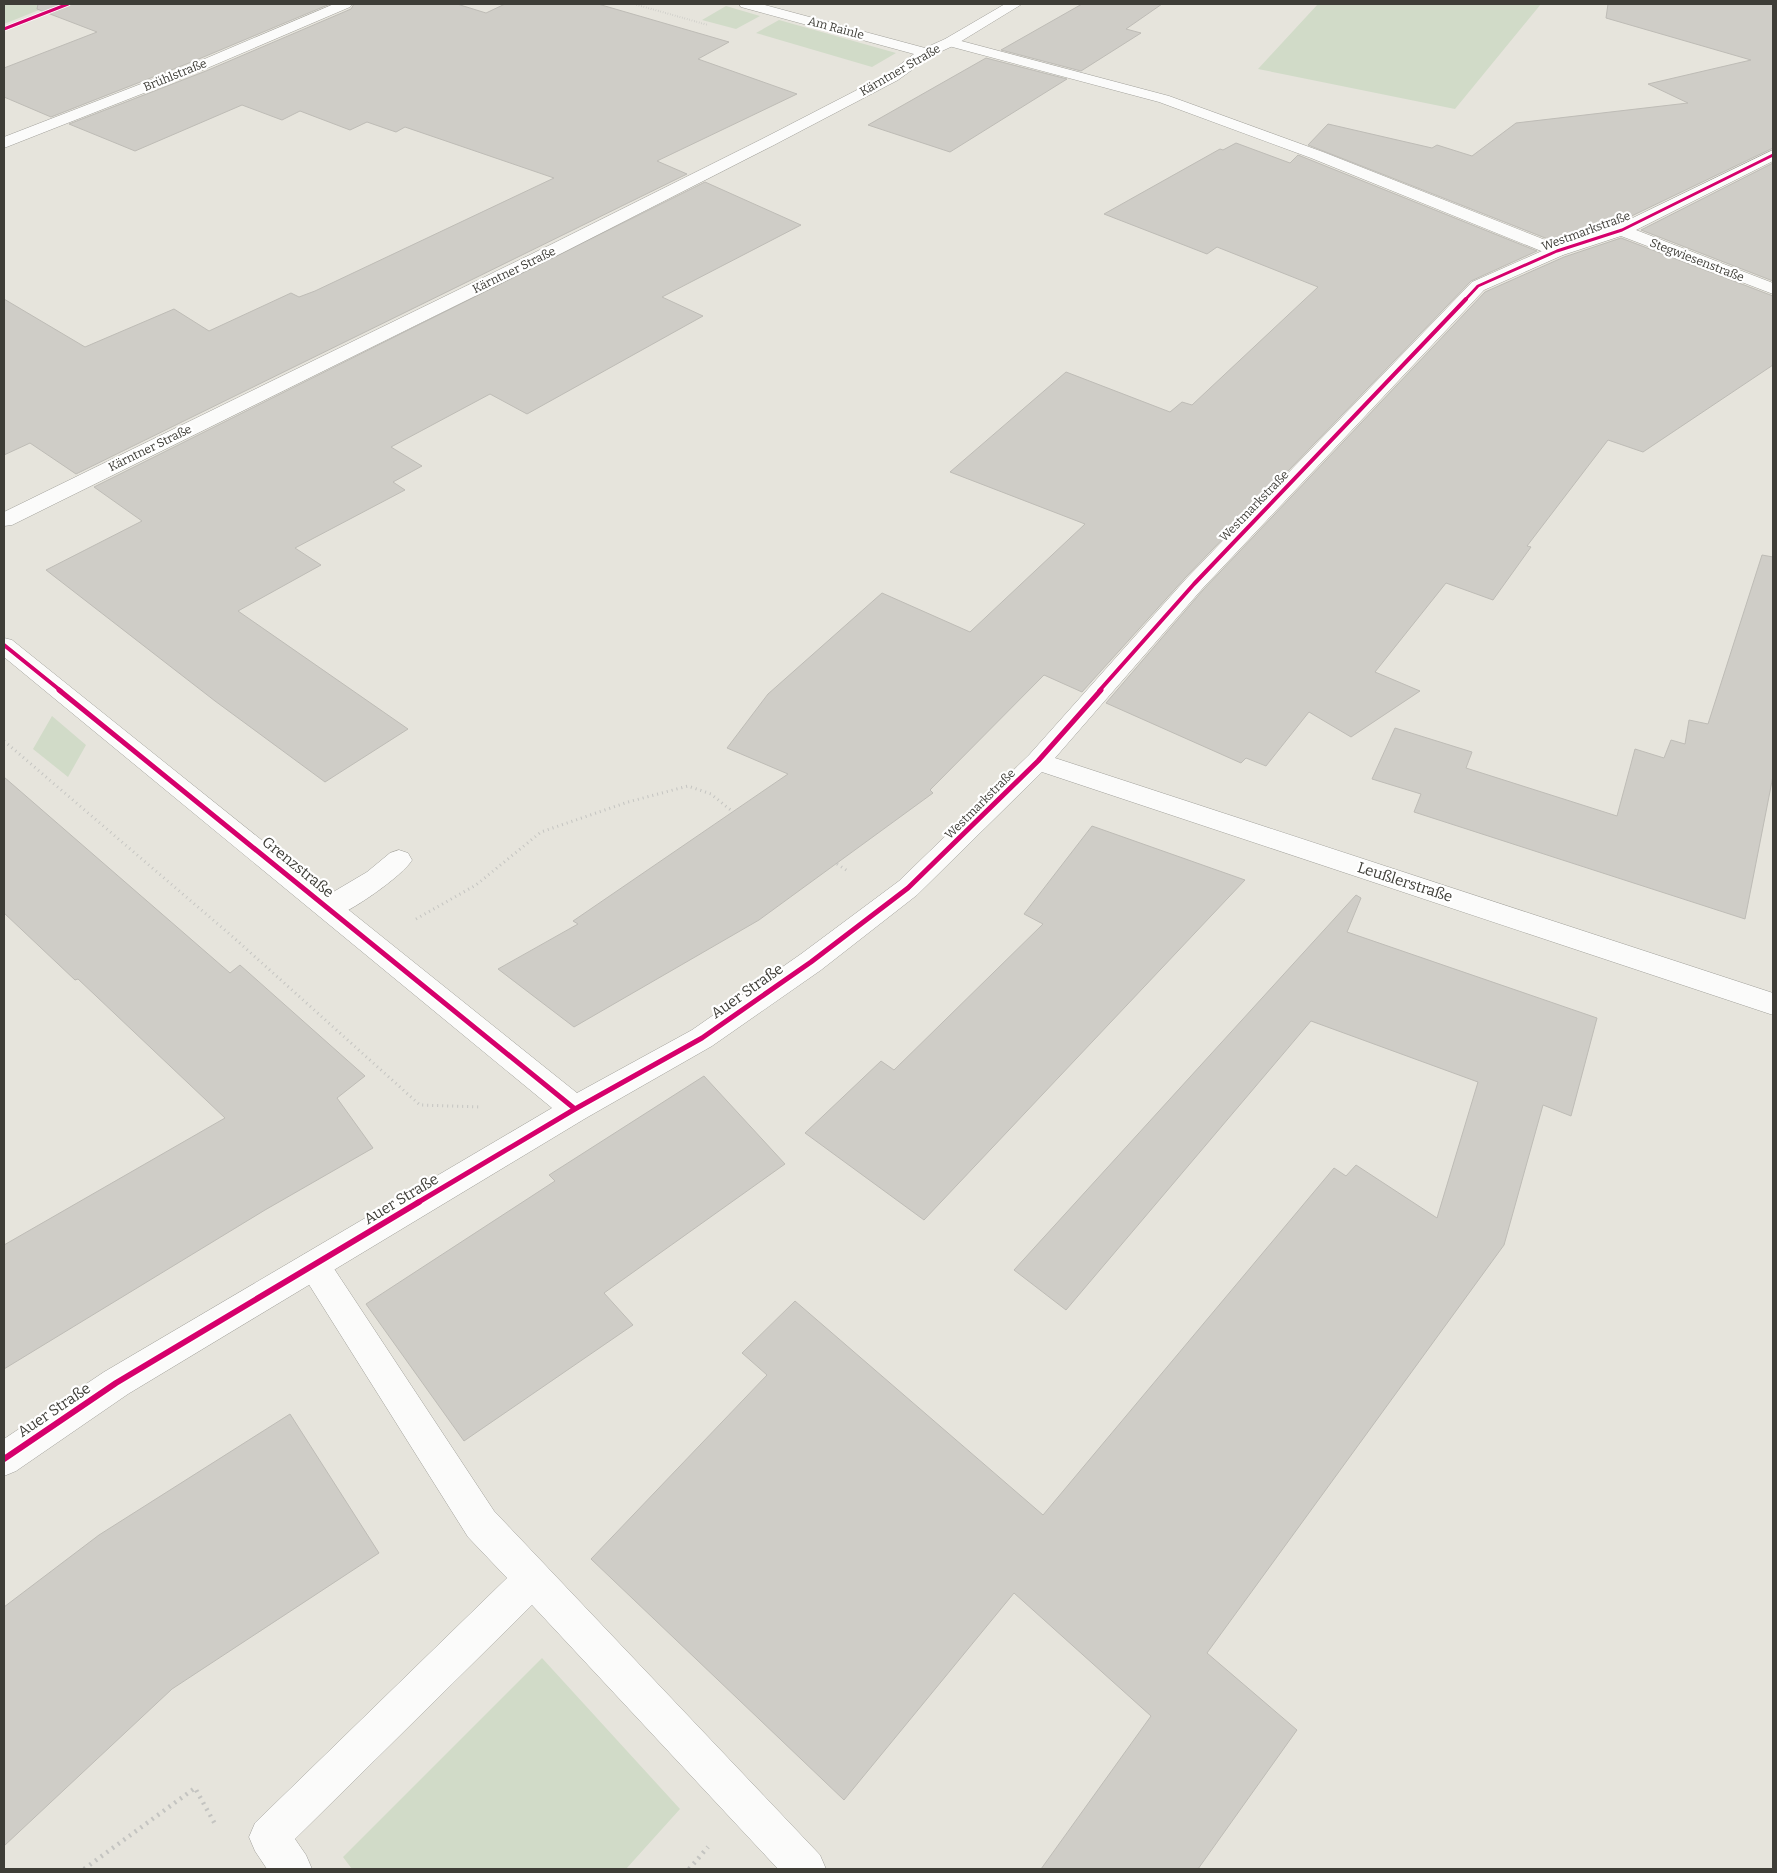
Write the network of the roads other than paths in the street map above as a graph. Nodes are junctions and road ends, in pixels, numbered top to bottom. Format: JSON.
{"nodes":[{"id":1,"x":345,"y":4,"type":"edge"},
{"id":2,"x":746,"y":4,"type":"edge"},
{"id":3,"x":1016,"y":4,"type":"edge"},
{"id":4,"x":950,"y":42,"type":"junction"},
{"id":5,"x":926,"y":53,"type":"junction"},
{"id":6,"x":4,"y":143,"type":"edge"},
{"id":7,"x":1773,"y":155,"type":"edge"},
{"id":8,"x":1622,"y":230,"type":"junction"},
{"id":9,"x":1557,"y":251,"type":"junction"},
{"id":10,"x":1773,"y":290,"type":"edge"},
{"id":11,"x":4,"y":520,"type":"edge"},
{"id":12,"x":4,"y":645,"type":"edge"},
{"id":13,"x":1038,"y":761,"type":"junction"},
{"id":14,"x":398,"y":860,"type":"dead end"},
{"id":15,"x":328,"y":908,"type":"junction"},
{"id":16,"x":811,"y":962,"type":"joint"},
{"id":17,"x":1773,"y":1004,"type":"edge"},
{"id":18,"x":575,"y":1109,"type":"junction"},
{"id":19,"x":314,"y":1265,"type":"junction"},
{"id":20,"x":4,"y":1459,"type":"edge"},
{"id":21,"x":533,"y":1579,"type":"junction"},
{"id":22,"x":292,"y":1869,"type":"edge"},
{"id":23,"x":806,"y":1869,"type":"edge"}],
"edges":[{"from":1,"to":6,"type":"street","name":"Brühlstraße"},
{"from":2,"to":5,"type":"street","name":"Am Rainle"},
{"from":3,"to":4,"type":"street","name":"Kärntner Straße"},
{"from":4,"to":5,"type":"street","name":"Kärntner Straße"},
{"from":4,"to":9,"type":"street"},
{"from":5,"to":11,"type":"street","name":"Kärntner Straße"},
{"from":7,"to":8,"type":"street","name":"Westmarkstraße"},
{"from":8,"to":9,"type":"street","name":"Westmarkstraße"},
{"from":8,"to":10,"type":"street","name":"Stegwiesenstraße"},
{"from":9,"to":13,"type":"street","name":"Westmarkstraße"},
{"from":12,"to":15,"type":"street","name":"Grenzstraße"},
{"from":13,"to":16,"type":"street","name":"Westmarkstraße"},
{"from":13,"to":17,"type":"street","name":"Leußlerstraße"},
{"from":14,"to":15,"type":"street"},
{"from":15,"to":18,"type":"street","name":"Grenzstraße"},
{"from":16,"to":18,"type":"street","name":"Auer Straße"},
{"from":18,"to":19,"type":"street","name":"Auer Straße"},
{"from":19,"to":20,"type":"street","name":"Auer Straße"},
{"from":19,"to":21,"type":"street"},
{"from":21,"to":22,"type":"street"},
{"from":21,"to":23,"type":"street"}]}
